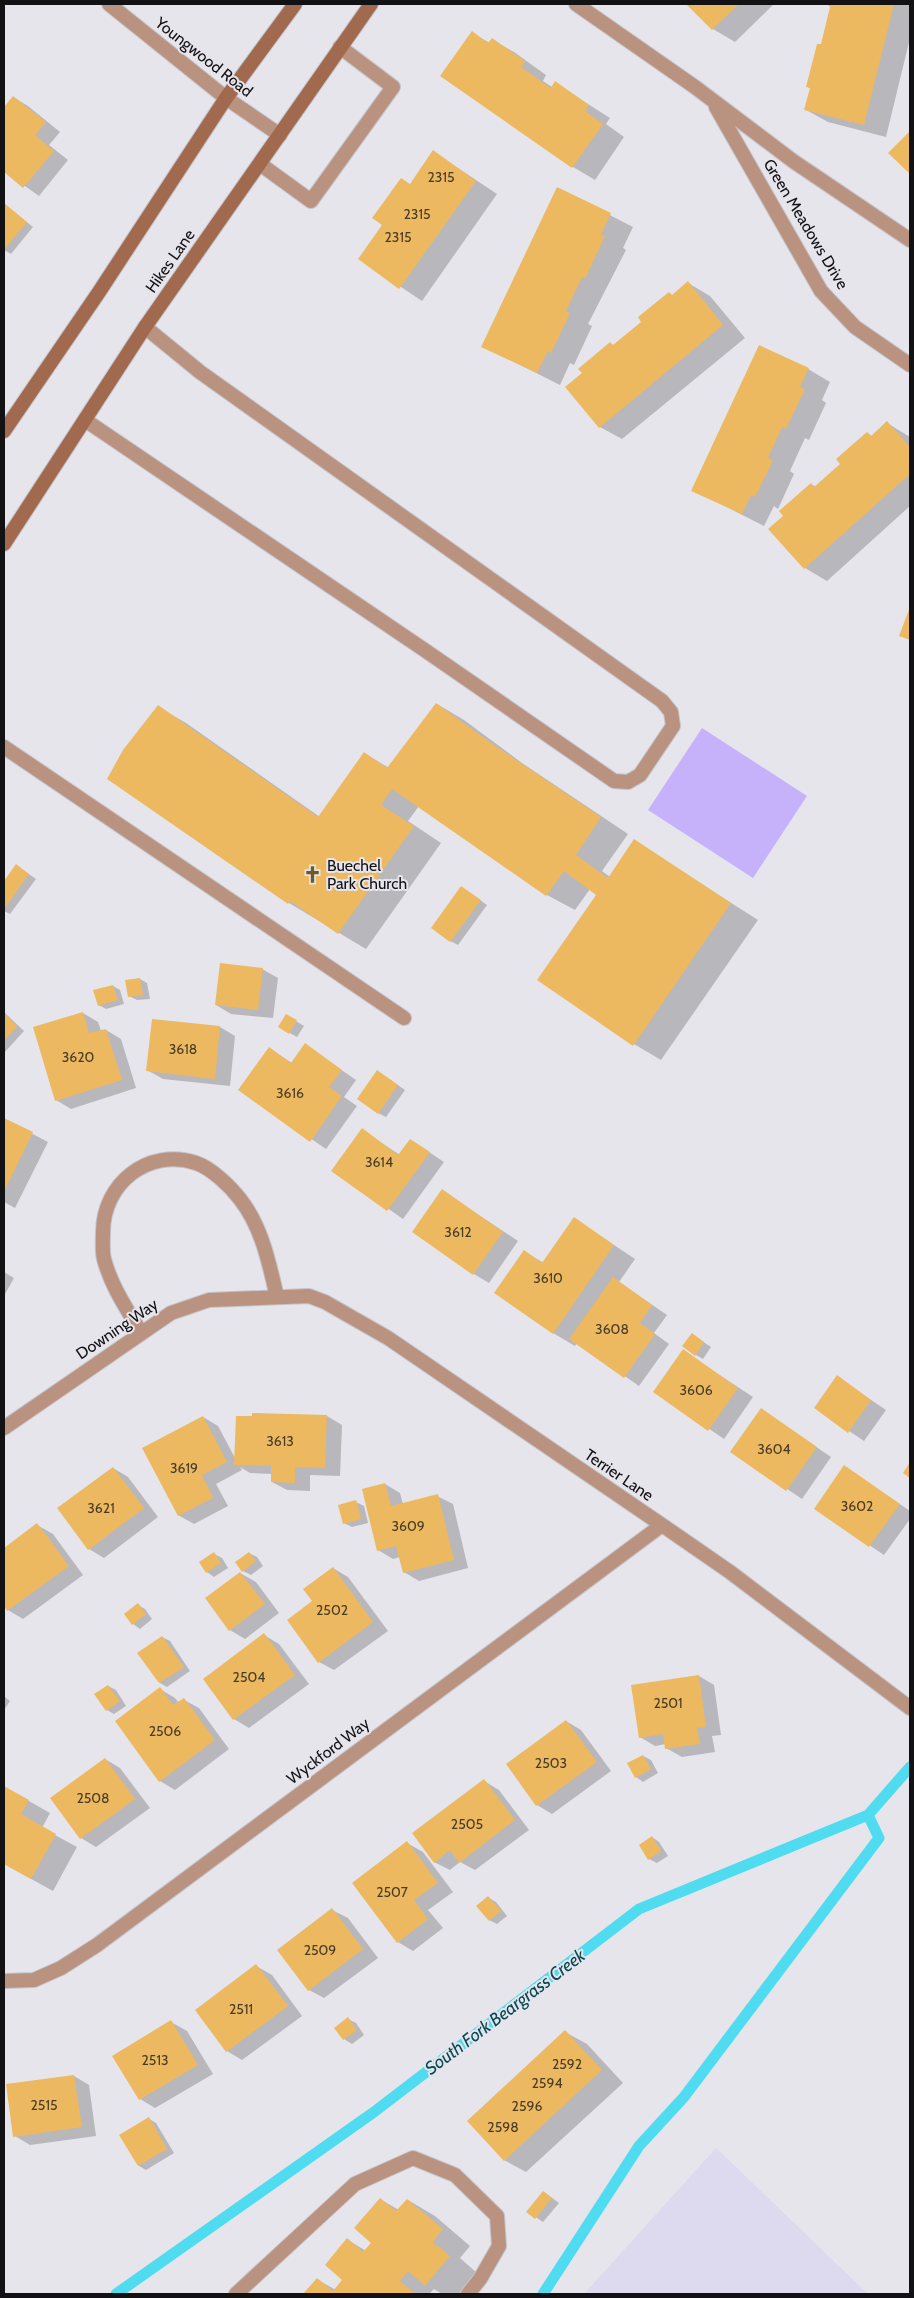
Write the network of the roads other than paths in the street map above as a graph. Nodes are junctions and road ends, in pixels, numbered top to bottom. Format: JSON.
{"nodes":[{"id":1,"x":109,"y":4,"type":"edge"},
{"id":2,"x":296,"y":4,"type":"edge"},
{"id":3,"x":371,"y":4,"type":"edge"},
{"id":4,"x":576,"y":4,"type":"edge"},
{"id":5,"x":340,"y":47,"type":"junction"},
{"id":6,"x":226,"y":98,"type":"junction"},
{"id":7,"x":713,"y":102,"type":"junction"},
{"id":8,"x":280,"y":135,"type":"junction"},
{"id":9,"x":260,"y":164,"type":"junction"},
{"id":10,"x":910,"y":240,"type":"edge"},
{"id":11,"x":144,"y":327,"type":"junction"},
{"id":12,"x":910,"y":365,"type":"edge"},
{"id":13,"x":85,"y":420,"type":"junction"},
{"id":14,"x":4,"y":431,"type":"edge"},
{"id":15,"x":4,"y":544,"type":"edge"},
{"id":16,"x":4,"y":746,"type":"edge"},
{"id":17,"x":404,"y":1018,"type":"dead end"},
{"id":18,"x":294,"y":1296,"type":"joint"},
{"id":19,"x":277,"y":1297,"type":"junction"},
{"id":20,"x":141,"y":1333,"type":"junction"},
{"id":21,"x":4,"y":1428,"type":"edge"},
{"id":22,"x":662,"y":1525,"type":"junction"},
{"id":23,"x":910,"y":1708,"type":"edge"},
{"id":24,"x":4,"y":1981,"type":"edge"},
{"id":25,"x":236,"y":2294,"type":"edge"},
{"id":26,"x":468,"y":2294,"type":"edge"}],
"edges":[{"from":1,"to":6,"type":"street","name":"Youngwood Road"},
{"from":2,"to":6,"type":"main road"},
{"from":3,"to":5,"type":"main road","name":"Hikes Lane"},
{"from":4,"to":7,"type":"street","name":"Green Meadows Drive"},
{"from":5,"to":8,"type":"main road","name":"Hikes Lane"},
{"from":5,"to":9,"type":"street"},
{"from":6,"to":8,"type":"street","name":"Youngwood Road"},
{"from":6,"to":14,"type":"main road"},
{"from":7,"to":10,"type":"street","name":"Green Meadows Drive"},
{"from":7,"to":12,"type":"street","name":"Green Meadows Drive"},
{"from":8,"to":9,"type":"main road","name":"Hikes Lane"},
{"from":9,"to":11,"type":"main road","name":"Hikes Lane"},
{"from":11,"to":13,"type":"main road","name":"Hikes Lane"},
{"from":11,"to":13,"type":"street"},
{"from":13,"to":15,"type":"main road","name":"Hikes Lane"},
{"from":16,"to":17,"type":"street"},
{"from":18,"to":19,"type":"street","name":"Downing Way"},
{"from":18,"to":22,"type":"street","name":"Terrier Lane"},
{"from":19,"to":20,"type":"street","name":"Downing Way"},
{"from":19,"to":20,"type":"street"},
{"from":20,"to":21,"type":"street","name":"Downing Way"},
{"from":22,"to":23,"type":"street","name":"Terrier Lane"},
{"from":22,"to":24,"type":"street","name":"Wyckford Way"},
{"from":25,"to":26,"type":"street"}]}
